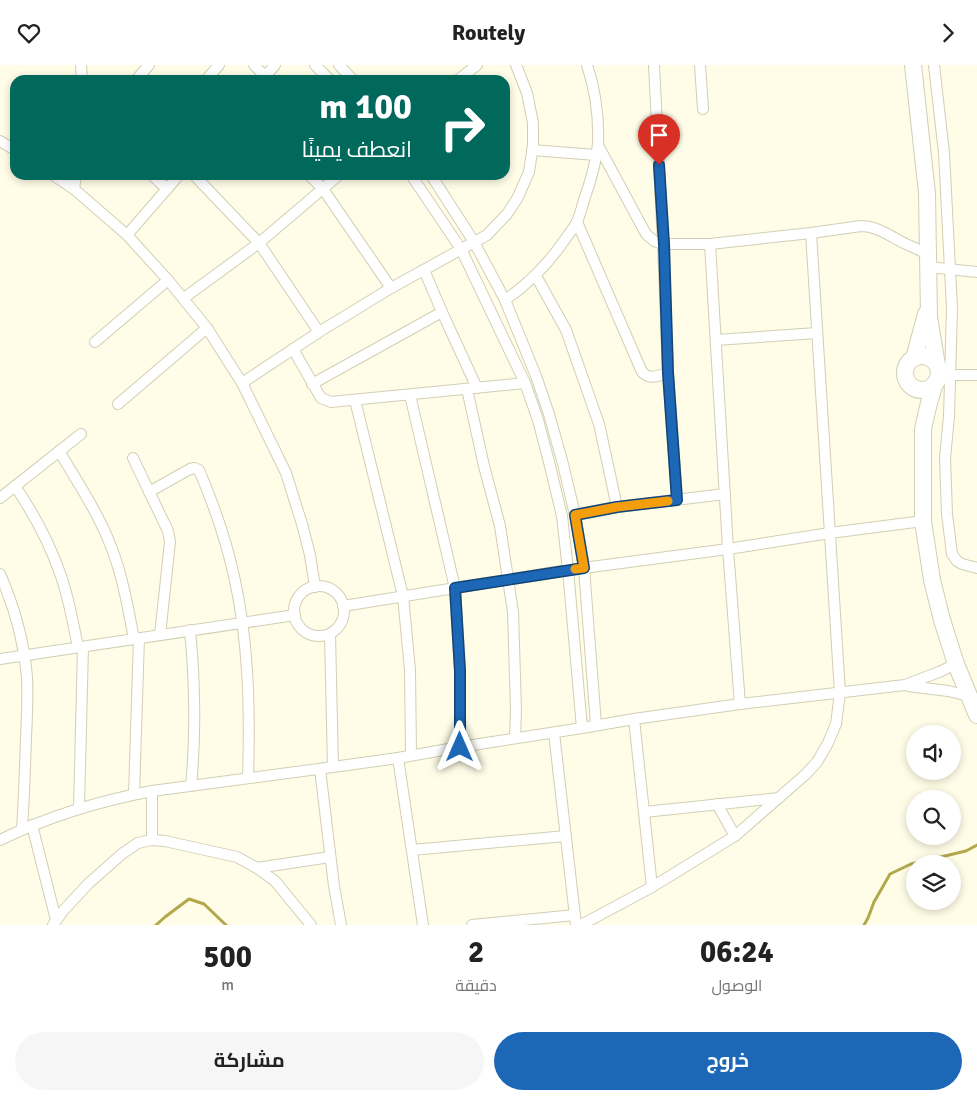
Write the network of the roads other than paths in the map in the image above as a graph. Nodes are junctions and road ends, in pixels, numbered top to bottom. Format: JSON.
{"nodes":[{"id":1,"x":149,"y":65,"type":"edge"},
{"id":2,"x":219,"y":65,"type":"edge"},
{"id":3,"x":254,"y":65,"type":"edge"},
{"id":4,"x":275,"y":65,"type":"edge"},
{"id":5,"x":314,"y":65,"type":"edge"},
{"id":6,"x":339,"y":65,"type":"edge"},
{"id":7,"x":477,"y":65,"type":"edge"},
{"id":8,"x":516,"y":65,"type":"edge"},
{"id":9,"x":586,"y":65,"type":"edge"},
{"id":10,"x":654,"y":65,"type":"edge"},
{"id":11,"x":700,"y":65,"type":"edge"},
{"id":12,"x":913,"y":65,"type":"edge"},
{"id":13,"x":934,"y":65,"type":"edge"},
{"id":14,"x":140,"y":75,"type":"edge"},
{"id":15,"x":210,"y":75,"type":"edge"},
{"id":16,"x":262,"y":75,"type":"edge"},
{"id":17,"x":267,"y":75,"type":"edge"},
{"id":18,"x":325,"y":75,"type":"edge"},
{"id":19,"x":349,"y":75,"type":"edge"},
{"id":20,"x":464,"y":75,"type":"edge"},
{"id":21,"x":703,"y":109,"type":"dead end"},
{"id":22,"x":532,"y":150,"type":"junction"},
{"id":23,"x":597,"y":150,"type":"junction"},
{"id":24,"x":60,"y":180,"type":"edge"},
{"id":25,"x":75,"y":180,"type":"edge"},
{"id":26,"x":157,"y":180,"type":"edge"},
{"id":27,"x":175,"y":180,"type":"edge"},
{"id":28,"x":199,"y":180,"type":"edge"},
{"id":29,"x":315,"y":180,"type":"edge"},
{"id":30,"x":333,"y":180,"type":"edge"},
{"id":31,"x":414,"y":180,"type":"edge"},
{"id":32,"x":434,"y":180,"type":"edge"},
{"id":33,"x":74,"y":189,"type":"junction"},
{"id":34,"x":167,"y":189,"type":"junction"},
{"id":35,"x":323,"y":189,"type":"junction"},
{"id":36,"x":577,"y":222,"type":"junction"},
{"id":37,"x":811,"y":233,"type":"junction"},
{"id":38,"x":127,"y":235,"type":"junction"},
{"id":39,"x":259,"y":243,"type":"junction"},
{"id":40,"x":474,"y":243,"type":"junction"},
{"id":41,"x":664,"y":244,"type":"junction"},
{"id":42,"x":710,"y":244,"type":"junction"},
{"id":43,"x":461,"y":249,"type":"junction"},
{"id":44,"x":928,"y":260,"type":"junction"},
{"id":45,"x":424,"y":269,"type":"junction"},
{"id":46,"x":950,"y":270,"type":"junction"},
{"id":47,"x":977,"y":272,"type":"edge"},
{"id":48,"x":536,"y":276,"type":"junction"},
{"id":49,"x":168,"y":281,"type":"junction"},
{"id":50,"x":391,"y":288,"type":"junction"},
{"id":51,"x":184,"y":299,"type":"junction"},
{"id":52,"x":505,"y":300,"type":"junction"},
{"id":53,"x":928,"y":302,"type":"junction"},
{"id":54,"x":442,"y":312,"type":"junction"},
{"id":55,"x":207,"y":328,"type":"junction"},
{"id":56,"x":319,"y":332,"type":"junction"},
{"id":57,"x":817,"y":333,"type":"junction"},
{"id":58,"x":716,"y":340,"type":"junction"},
{"id":59,"x":95,"y":342,"type":"dead end"},
{"id":60,"x":293,"y":349,"type":"junction"},
{"id":61,"x":914,"y":358,"type":"junction"},
{"id":62,"x":668,"y":373,"type":"junction"},
{"id":63,"x":940,"y":374,"type":"junction"},
{"id":64,"x":977,"y":375,"type":"edge"},
{"id":65,"x":242,"y":383,"type":"junction"},
{"id":66,"x":525,"y":383,"type":"junction"},
{"id":67,"x":312,"y":384,"type":"junction"},
{"id":68,"x":910,"y":385,"type":"junction"},
{"id":69,"x":472,"y":388,"type":"junction"},
{"id":70,"x":410,"y":395,"type":"junction"},
{"id":71,"x":356,"y":400,"type":"junction"},
{"id":72,"x":118,"y":404,"type":"dead end"},
{"id":73,"x":923,"y":429,"type":"junction"},
{"id":74,"x":81,"y":434,"type":"dead end"},
{"id":75,"x":59,"y":451,"type":"junction"},
{"id":76,"x":133,"y":458,"type":"dead end"},
{"id":77,"x":15,"y":486,"type":"junction"},
{"id":78,"x":149,"y":492,"type":"junction"},
{"id":79,"x":725,"y":495,"type":"junction"},
{"id":80,"x":0,"y":498,"type":"edge"},
{"id":81,"x":677,"y":500,"type":"junction"},
{"id":82,"x":617,"y":507,"type":"junction"},
{"id":83,"x":575,"y":515,"type":"junction"},
{"id":84,"x":923,"y":521,"type":"junction"},
{"id":85,"x":830,"y":533,"type":"junction"},
{"id":86,"x":728,"y":549,"type":"junction"},
{"id":87,"x":584,"y":568,"type":"junction"},
{"id":88,"x":977,"y":568,"type":"edge"},
{"id":89,"x":568,"y":570,"type":"junction"},
{"id":90,"x":0,"y":574,"type":"edge"},
{"id":91,"x":508,"y":580,"type":"junction"},
{"id":92,"x":315,"y":587,"type":"junction"},
{"id":93,"x":455,"y":588,"type":"junction"},
{"id":94,"x":403,"y":596,"type":"junction"},
{"id":95,"x":343,"y":606,"type":"junction"},
{"id":96,"x":295,"y":615,"type":"junction"},
{"id":97,"x":242,"y":623,"type":"junction"},
{"id":98,"x":190,"y":630,"type":"junction"},
{"id":99,"x":330,"y":633,"type":"junction"},
{"id":100,"x":160,"y":635,"type":"junction"},
{"id":101,"x":136,"y":638,"type":"junction"},
{"id":102,"x":80,"y":647,"type":"junction"},
{"id":103,"x":24,"y":655,"type":"junction"},
{"id":104,"x":0,"y":659,"type":"edge"},
{"id":105,"x":956,"y":664,"type":"junction"},
{"id":106,"x":905,"y":685,"type":"junction"},
{"id":107,"x":840,"y":693,"type":"junction"},
{"id":108,"x":969,"y":696,"type":"junction"},
{"id":109,"x":740,"y":704,"type":"junction"},
{"id":110,"x":977,"y":715,"type":"edge"},
{"id":111,"x":634,"y":719,"type":"junction"},
{"id":112,"x":596,"y":725,"type":"junction"},
{"id":113,"x":582,"y":728,"type":"junction"},
{"id":114,"x":554,"y":733,"type":"junction"},
{"id":115,"x":515,"y":739,"type":"junction"},
{"id":116,"x":460,"y":747,"type":"junction"},
{"id":117,"x":411,"y":755,"type":"junction"},
{"id":118,"x":398,"y":758,"type":"junction"},
{"id":119,"x":333,"y":767,"type":"junction"},
{"id":120,"x":320,"y":769,"type":"junction"},
{"id":121,"x":248,"y":779,"type":"junction"},
{"id":122,"x":190,"y":786,"type":"junction"},
{"id":123,"x":152,"y":791,"type":"junction"},
{"id":124,"x":134,"y":794,"type":"junction"},
{"id":125,"x":779,"y":798,"type":"junction"},
{"id":126,"x":717,"y":804,"type":"junction"},
{"id":127,"x":78,"y":808,"type":"junction"},
{"id":128,"x":644,"y":812,"type":"junction"},
{"id":129,"x":27,"y":827,"type":"junction"},
{"id":130,"x":566,"y":836,"type":"junction"},
{"id":131,"x":735,"y":836,"type":"junction"},
{"id":132,"x":0,"y":840,"type":"edge"},
{"id":133,"x":152,"y":840,"type":"junction"},
{"id":134,"x":412,"y":850,"type":"junction"},
{"id":135,"x":330,"y":857,"type":"junction"},
{"id":136,"x":257,"y":868,"type":"junction"},
{"id":137,"x":652,"y":887,"type":"junction"},
{"id":138,"x":576,"y":920,"type":"edge"},
{"id":139,"x":54,"y":923,"type":"edge"},
{"id":140,"x":311,"y":925,"type":"edge"},
{"id":141,"x":341,"y":925,"type":"edge"},
{"id":142,"x":423,"y":925,"type":"edge"},
{"id":143,"x":472,"y":925,"type":"edge"},
{"id":144,"x":582,"y":925,"type":"edge"}],
"edges":[{"from":1,"to":14,"type":"street"},
{"from":2,"to":15,"type":"street"},
{"from":3,"to":16,"type":"street"},
{"from":4,"to":17,"type":"street"},
{"from":5,"to":18,"type":"street"},
{"from":6,"to":19,"type":"street"},
{"from":7,"to":20,"type":"street"},
{"from":8,"to":22,"type":"street"},
{"from":9,"to":23,"type":"street"},
{"from":10,"to":41,"type":"street"},
{"from":11,"to":21,"type":"street"},
{"from":12,"to":44,"type":"main road"},
{"from":13,"to":46,"type":"street"},
{"from":22,"to":23,"type":"street"},
{"from":22,"to":40,"type":"street"},
{"from":23,"to":36,"type":"street"},
{"from":23,"to":41,"type":"street"},
{"from":24,"to":33,"type":"street"},
{"from":25,"to":33,"type":"street"},
{"from":26,"to":34,"type":"street"},
{"from":27,"to":34,"type":"street"},
{"from":28,"to":39,"type":"street"},
{"from":29,"to":35,"type":"street"},
{"from":30,"to":35,"type":"street"},
{"from":31,"to":43,"type":"street"},
{"from":32,"to":40,"type":"street"},
{"from":33,"to":38,"type":"street"},
{"from":34,"to":38,"type":"street"},
{"from":35,"to":39,"type":"street"},
{"from":35,"to":50,"type":"street"},
{"from":36,"to":48,"type":"street"},
{"from":36,"to":62,"type":"street"},
{"from":37,"to":42,"type":"street"},
{"from":37,"to":44,"type":"street"},
{"from":37,"to":57,"type":"street"},
{"from":38,"to":49,"type":"street"},
{"from":39,"to":51,"type":"street"},
{"from":39,"to":56,"type":"street"},
{"from":40,"to":43,"type":"street"},
{"from":40,"to":52,"type":"street"},
{"from":41,"to":42,"type":"street"},
{"from":41,"to":62,"type":"street"},
{"from":42,"to":58,"type":"street"},
{"from":43,"to":45,"type":"street"},
{"from":43,"to":66,"type":"street"},
{"from":44,"to":46,"type":"street"},
{"from":44,"to":53,"type":"main road"},
{"from":45,"to":50,"type":"street"},
{"from":45,"to":54,"type":"street"},
{"from":46,"to":47,"type":"street"},
{"from":46,"to":63,"type":"street"},
{"from":48,"to":52,"type":"street"},
{"from":48,"to":82,"type":"street"},
{"from":49,"to":51,"type":"street"},
{"from":49,"to":59,"type":"street"},
{"from":50,"to":56,"type":"street"},
{"from":51,"to":55,"type":"street"},
{"from":52,"to":83,"type":"street"},
{"from":53,"to":61,"type":"main road"},
{"from":53,"to":63,"type":"main road"},
{"from":54,"to":67,"type":"street"},
{"from":54,"to":69,"type":"street"},
{"from":55,"to":65,"type":"street"},
{"from":55,"to":72,"type":"street"},
{"from":56,"to":60,"type":"street"},
{"from":57,"to":58,"type":"street"},
{"from":57,"to":85,"type":"street"},
{"from":58,"to":79,"type":"street"},
{"from":60,"to":65,"type":"street"},
{"from":60,"to":67,"type":"street"},
{"from":61,"to":63,"type":"main road"},
{"from":61,"to":68,"type":"main road"},
{"from":62,"to":81,"type":"street"},
{"from":63,"to":64,"type":"street"},
{"from":63,"to":68,"type":"main road"},
{"from":63,"to":73,"type":"main road"},
{"from":63,"to":88,"type":"street"},
{"from":65,"to":92,"type":"street"},
{"from":66,"to":69,"type":"street"},
{"from":66,"to":89,"type":"street"},
{"from":67,"to":71,"type":"street"},
{"from":68,"to":73,"type":"main road"},
{"from":69,"to":70,"type":"street"},
{"from":69,"to":91,"type":"street"},
{"from":70,"to":71,"type":"street"},
{"from":70,"to":93,"type":"street"},
{"from":71,"to":94,"type":"street"},
{"from":73,"to":84,"type":"main road"},
{"from":74,"to":75,"type":"street"},
{"from":75,"to":77,"type":"street"},
{"from":75,"to":101,"type":"street"},
{"from":76,"to":78,"type":"street"},
{"from":77,"to":80,"type":"street"},
{"from":77,"to":102,"type":"street"},
{"from":78,"to":97,"type":"street"},
{"from":78,"to":100,"type":"street"},
{"from":79,"to":81,"type":"street"},
{"from":79,"to":86,"type":"street"},
{"from":81,"to":82,"type":"street"},
{"from":82,"to":83,"type":"street"},
{"from":83,"to":87,"type":"street"},
{"from":84,"to":85,"type":"street"},
{"from":84,"to":105,"type":"main road"},
{"from":85,"to":86,"type":"street"},
{"from":85,"to":107,"type":"street"},
{"from":86,"to":87,"type":"street"},
{"from":86,"to":109,"type":"street"},
{"from":87,"to":89,"type":"street"},
{"from":87,"to":112,"type":"street"},
{"from":89,"to":91,"type":"street"},
{"from":89,"to":113,"type":"street"},
{"from":90,"to":103,"type":"street"},
{"from":91,"to":93,"type":"street"},
{"from":91,"to":115,"type":"street"},
{"from":92,"to":95,"type":"street"},
{"from":92,"to":96,"type":"street"},
{"from":93,"to":94,"type":"street"},
{"from":93,"to":116,"type":"street"},
{"from":94,"to":95,"type":"street"},
{"from":94,"to":117,"type":"street"},
{"from":95,"to":99,"type":"street"},
{"from":96,"to":97,"type":"street"},
{"from":96,"to":99,"type":"street"},
{"from":97,"to":98,"type":"street"},
{"from":97,"to":121,"type":"street"},
{"from":98,"to":100,"type":"street"},
{"from":98,"to":122,"type":"street"},
{"from":99,"to":119,"type":"street"},
{"from":100,"to":101,"type":"street"},
{"from":101,"to":102,"type":"street"},
{"from":101,"to":124,"type":"street"},
{"from":102,"to":103,"type":"street"},
{"from":102,"to":127,"type":"street"},
{"from":103,"to":104,"type":"street"},
{"from":103,"to":129,"type":"street"},
{"from":105,"to":106,"type":"street"},
{"from":105,"to":108,"type":"main road"},
{"from":106,"to":107,"type":"street"},
{"from":106,"to":108,"type":"street"},
{"from":107,"to":109,"type":"street"},
{"from":107,"to":125,"type":"street"},
{"from":108,"to":110,"type":"main road"},
{"from":109,"to":111,"type":"street"},
{"from":111,"to":112,"type":"street"},
{"from":111,"to":128,"type":"street"},
{"from":112,"to":113,"type":"street"},
{"from":113,"to":114,"type":"street"},
{"from":114,"to":115,"type":"street"},
{"from":114,"to":130,"type":"street"},
{"from":115,"to":116,"type":"street"},
{"from":116,"to":117,"type":"street"},
{"from":117,"to":118,"type":"street"},
{"from":118,"to":119,"type":"street"},
{"from":118,"to":134,"type":"street"},
{"from":119,"to":120,"type":"street"},
{"from":120,"to":121,"type":"street"},
{"from":120,"to":135,"type":"street"},
{"from":121,"to":122,"type":"street"},
{"from":122,"to":123,"type":"street"},
{"from":123,"to":124,"type":"street"},
{"from":123,"to":133,"type":"street"},
{"from":124,"to":127,"type":"street"},
{"from":125,"to":126,"type":"street"},
{"from":125,"to":131,"type":"street"},
{"from":126,"to":128,"type":"street"},
{"from":126,"to":131,"type":"street"},
{"from":127,"to":129,"type":"street"},
{"from":128,"to":137,"type":"street"},
{"from":129,"to":132,"type":"street"},
{"from":129,"to":139,"type":"street"},
{"from":130,"to":134,"type":"street"},
{"from":130,"to":138,"type":"street"},
{"from":131,"to":137,"type":"street"},
{"from":133,"to":136,"type":"street"},
{"from":133,"to":139,"type":"street"},
{"from":134,"to":142,"type":"street"},
{"from":135,"to":136,"type":"street"},
{"from":135,"to":141,"type":"street"},
{"from":136,"to":140,"type":"street"},
{"from":137,"to":144,"type":"street"},
{"from":138,"to":143,"type":"street"}]}
